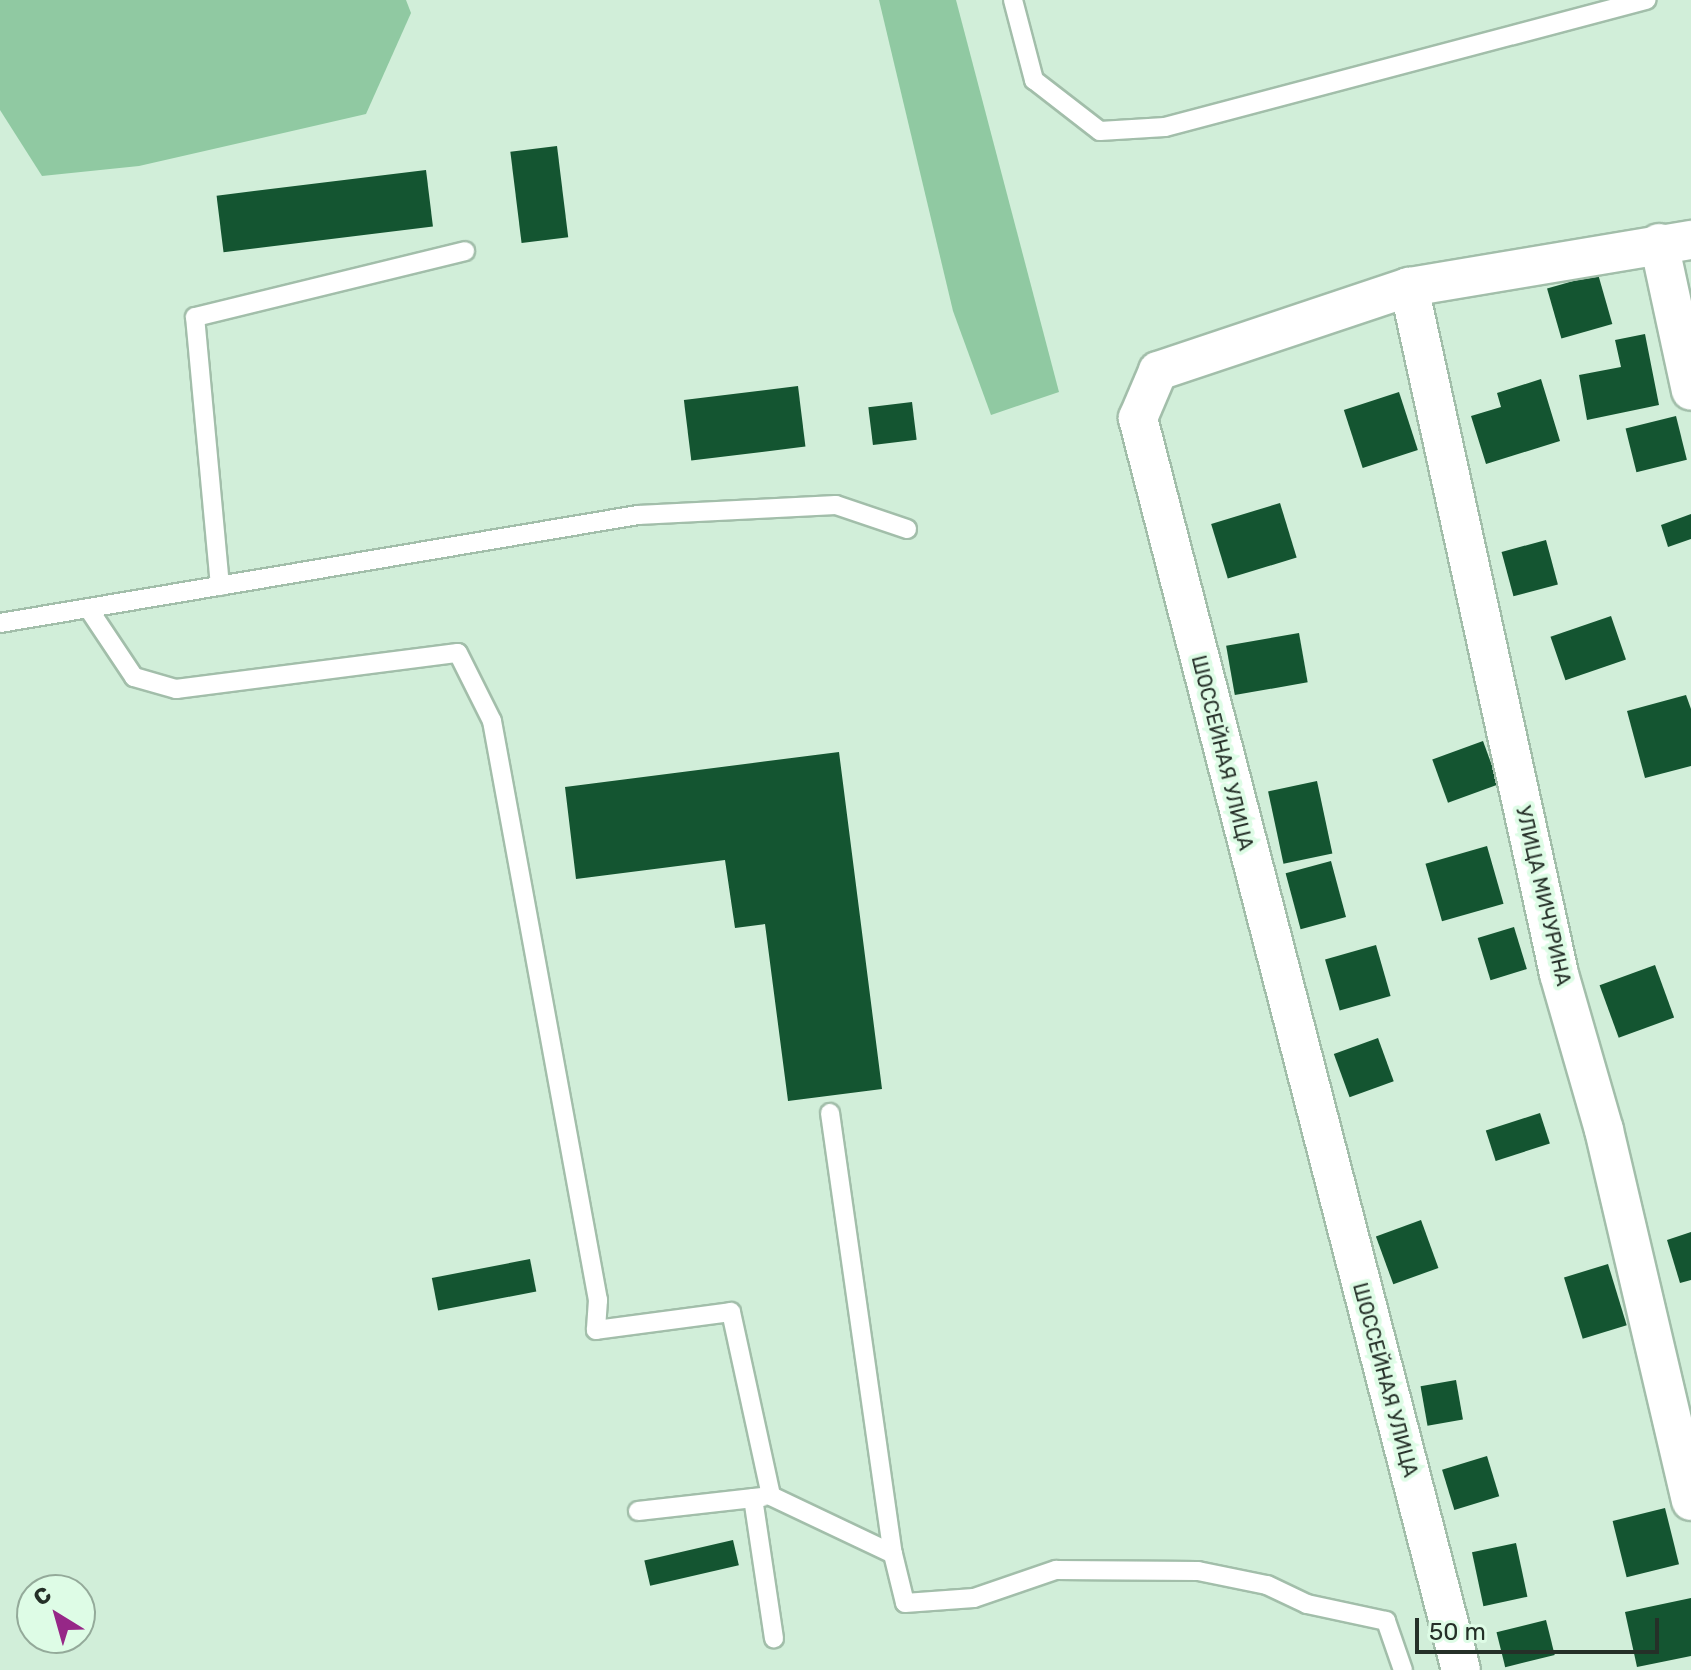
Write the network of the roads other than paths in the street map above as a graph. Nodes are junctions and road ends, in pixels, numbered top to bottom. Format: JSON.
{"nodes":[{"id":1,"x":1013,"y":0,"type":"edge"},
{"id":2,"x":1647,"y":0,"type":"edge"},
{"id":3,"x":1675,"y":241,"type":"edge"},
{"id":4,"x":465,"y":251,"type":"dead end"},
{"id":5,"x":1409,"y":287,"type":"junction"},
{"id":6,"x":1691,"y":391,"type":"edge"},
{"id":7,"x":907,"y":529,"type":"dead end"},
{"id":8,"x":220,"y":586,"type":"junction"},
{"id":9,"x":88,"y":608,"type":"junction"},
{"id":10,"x":0,"y":623,"type":"edge"},
{"id":11,"x":830,"y":1113,"type":"dead end"},
{"id":12,"x":762,"y":1497,"type":"junction"},
{"id":13,"x":1691,"y":1501,"type":"edge"},
{"id":14,"x":638,"y":1511,"type":"dead end"},
{"id":15,"x":893,"y":1554,"type":"junction"},
{"id":16,"x":774,"y":1638,"type":"dead end"},
{"id":17,"x":1403,"y":1670,"type":"edge"},
{"id":18,"x":1461,"y":1670,"type":"edge"}],
"edges":[{"from":1,"to":2,"type":"lane"},
{"from":3,"to":5,"type":"street","name":"ШОССЕЙНАЯ УЛИЦА"},
{"from":3,"to":6,"type":"street"},
{"from":4,"to":8,"type":"lane"},
{"from":5,"to":13,"type":"street","name":"УЛИЦА МИЧУРИНА"},
{"from":5,"to":18,"type":"street","name":"ШОССЕЙНАЯ УЛИЦА"},
{"from":7,"to":8,"type":"lane"},
{"from":8,"to":9,"type":"lane"},
{"from":9,"to":10,"type":"lane"},
{"from":9,"to":12,"type":"lane"},
{"from":11,"to":15,"type":"lane"},
{"from":12,"to":14,"type":"lane"},
{"from":12,"to":15,"type":"lane"},
{"from":12,"to":16,"type":"lane"},
{"from":15,"to":17,"type":"lane"}]}
